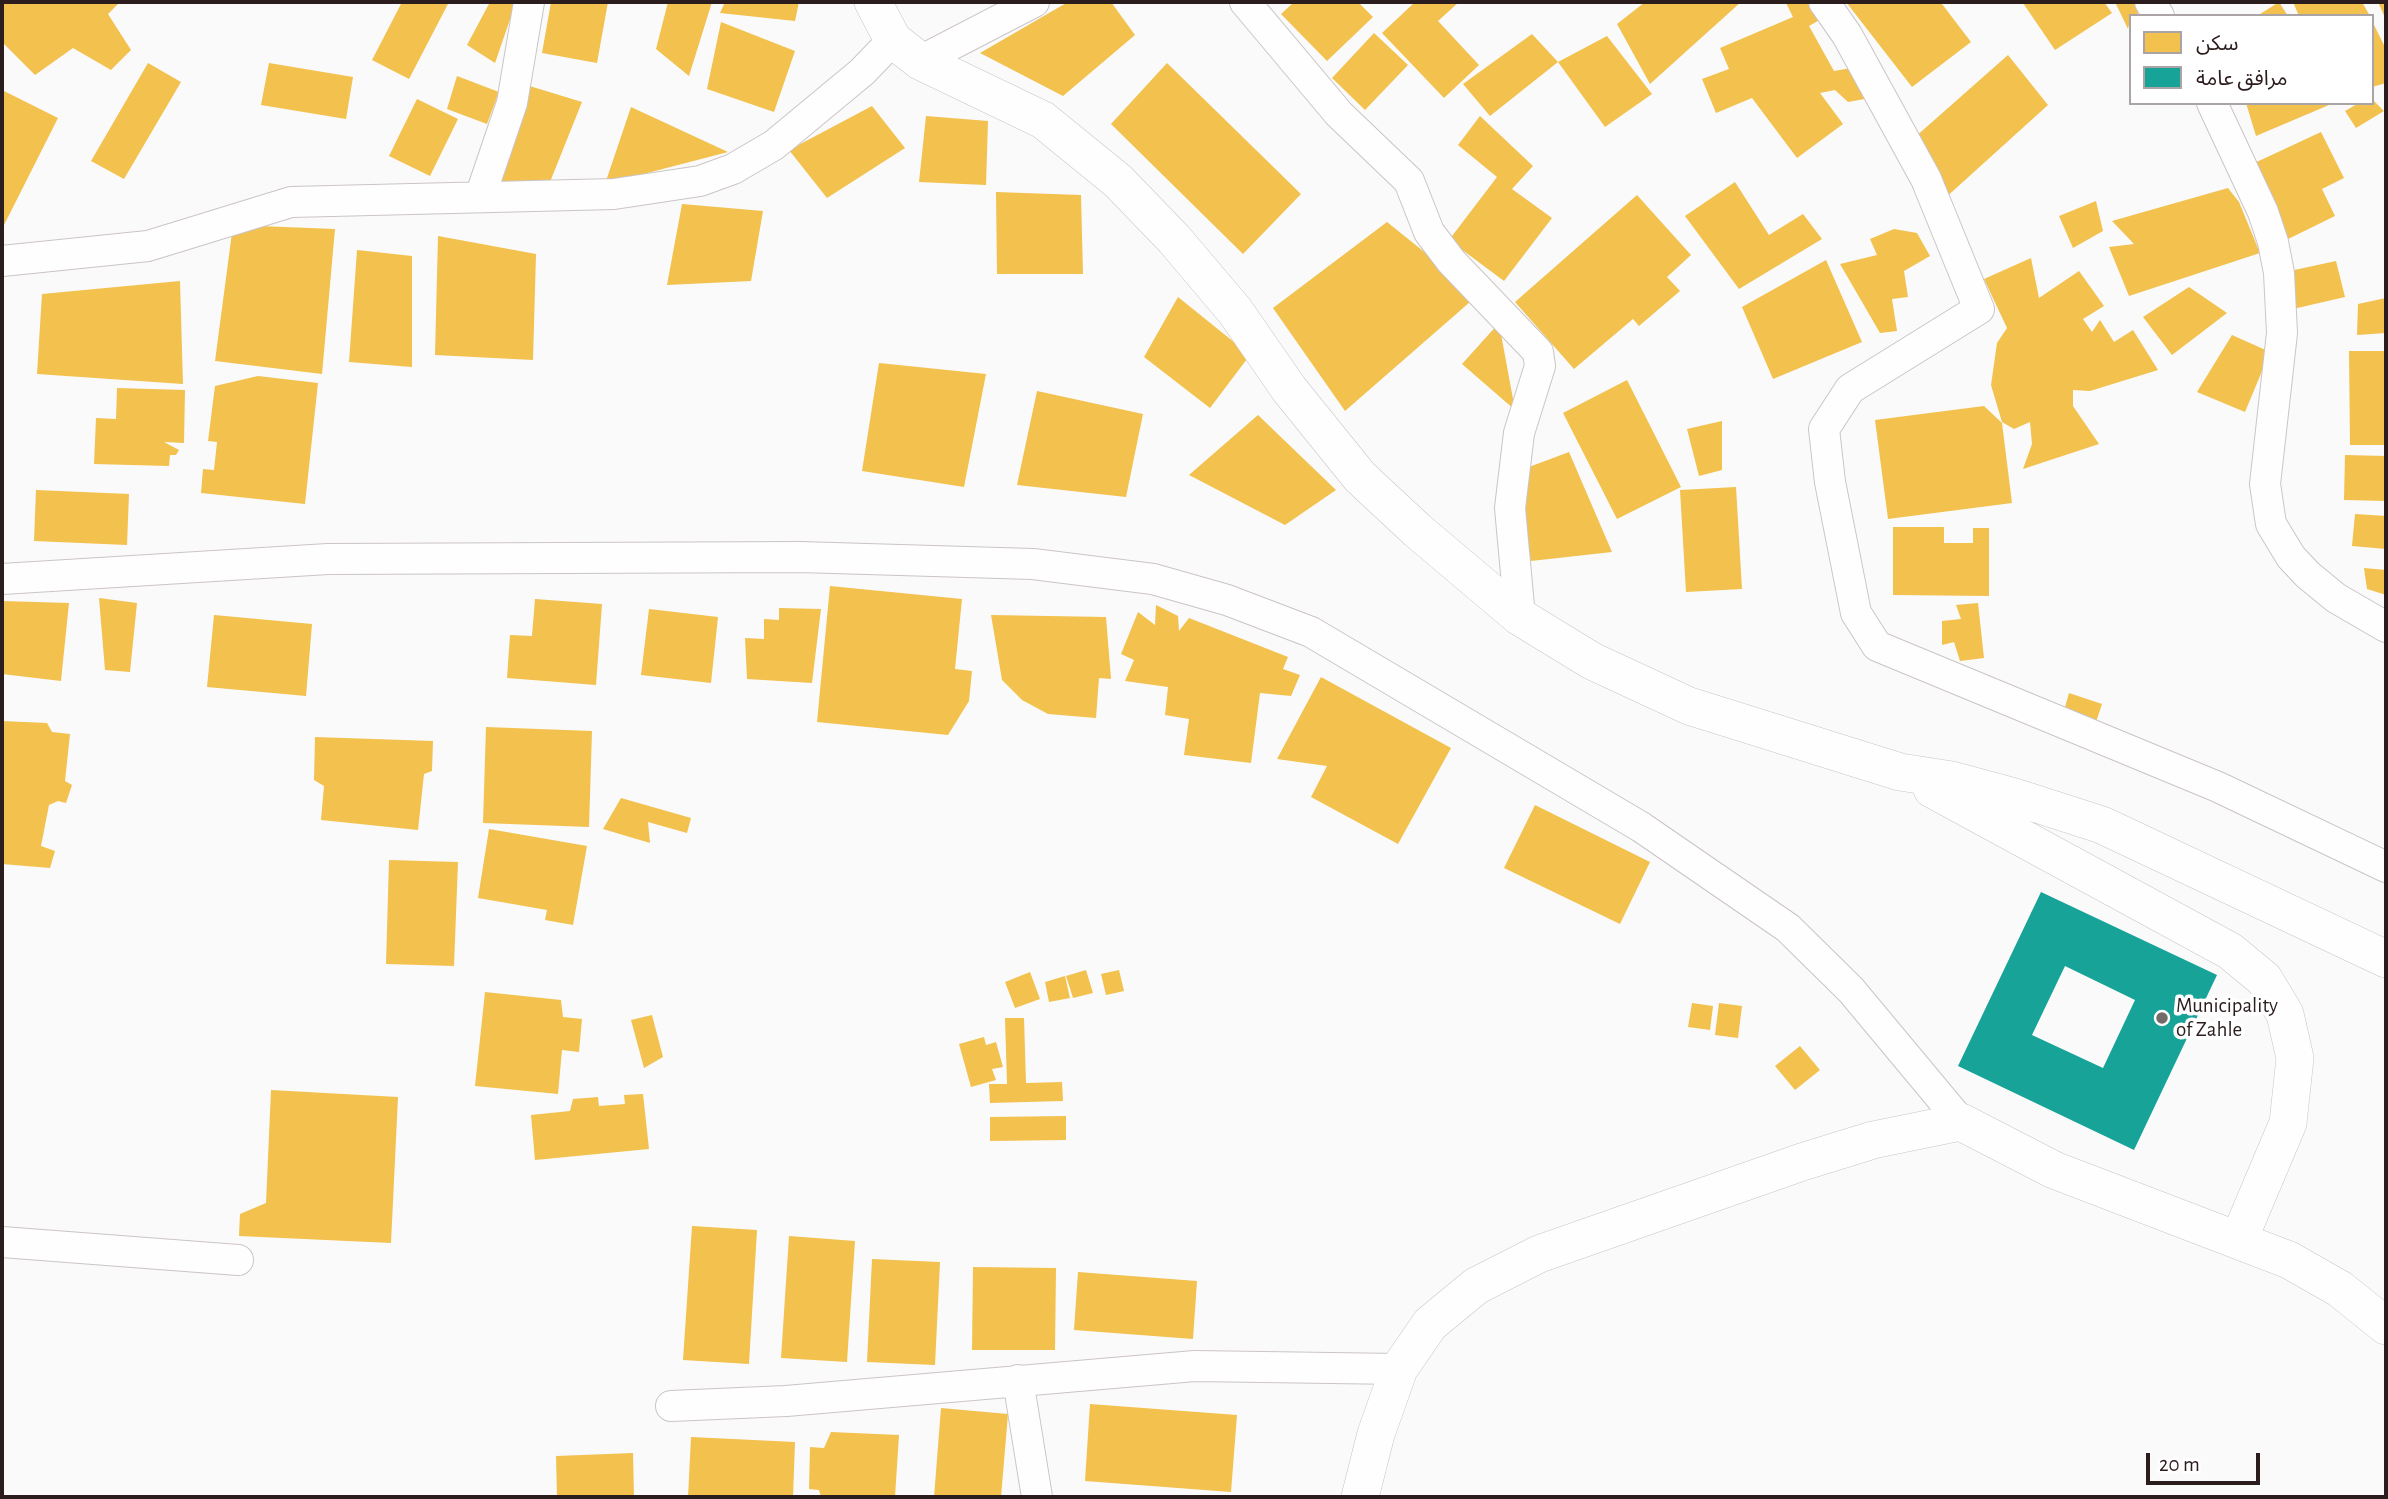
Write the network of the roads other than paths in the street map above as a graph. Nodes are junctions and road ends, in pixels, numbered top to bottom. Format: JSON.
{"nodes":[{"id":1,"x":529,"y":2,"type":"edge"},
{"id":2,"x":873,"y":2,"type":"edge"},
{"id":3,"x":1034,"y":2,"type":"edge"},
{"id":4,"x":1245,"y":2,"type":"edge"},
{"id":5,"x":1824,"y":2,"type":"edge"},
{"id":6,"x":906,"y":50,"type":"junction"},
{"id":7,"x":2212,"y":105,"type":"edge"},
{"id":8,"x":480,"y":197,"type":"junction"},
{"id":9,"x":2,"y":261,"type":"edge"},
{"id":10,"x":2,"y":579,"type":"edge"},
{"id":11,"x":1520,"y":617,"type":"junction"},
{"id":12,"x":2386,"y":627,"type":"edge"},
{"id":13,"x":1900,"y":772,"type":"junction"},
{"id":14,"x":2386,"y":867,"type":"edge"},
{"id":15,"x":2386,"y":959,"type":"edge"},
{"id":16,"x":1961,"y":1122,"type":"junction"},
{"id":17,"x":2239,"y":1240,"type":"junction"},
{"id":18,"x":2,"y":1242,"type":"edge"},
{"id":19,"x":238,"y":1259,"type":"dead end"},
{"id":20,"x":2386,"y":1326,"type":"edge"},
{"id":21,"x":1399,"y":1369,"type":"junction"},
{"id":22,"x":1018,"y":1380,"type":"junction"},
{"id":23,"x":671,"y":1406,"type":"dead end"},
{"id":24,"x":1037,"y":1497,"type":"edge"},
{"id":25,"x":1360,"y":1497,"type":"edge"}],
"edges":[{"from":1,"to":8,"type":"street"},
{"from":2,"to":6,"type":"street"},
{"from":3,"to":6,"type":"street"},
{"from":4,"to":11,"type":"street"},
{"from":5,"to":14,"type":"street"},
{"from":6,"to":8,"type":"street"},
{"from":6,"to":11,"type":"street"},
{"from":7,"to":12,"type":"street"},
{"from":8,"to":9,"type":"street"},
{"from":10,"to":16,"type":"street"},
{"from":11,"to":13,"type":"street"},
{"from":13,"to":15,"type":"street"},
{"from":13,"to":17,"type":"street"},
{"from":16,"to":17,"type":"street"},
{"from":16,"to":21,"type":"street"},
{"from":17,"to":20,"type":"street"},
{"from":18,"to":19,"type":"street"},
{"from":21,"to":22,"type":"street"},
{"from":21,"to":25,"type":"street"},
{"from":22,"to":23,"type":"street"},
{"from":22,"to":24,"type":"street"}]}
